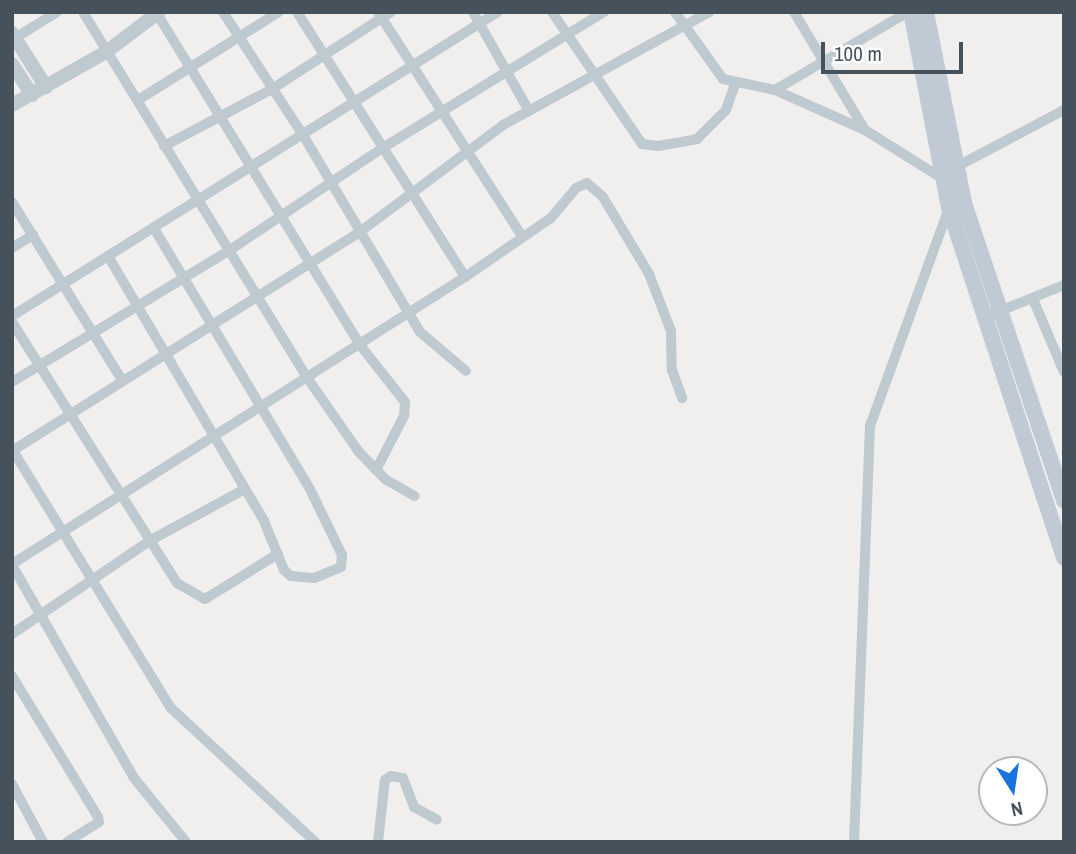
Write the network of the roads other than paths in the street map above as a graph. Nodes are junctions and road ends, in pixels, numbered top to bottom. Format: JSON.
{"nodes":[{"id":1,"x":57,"y":12,"type":"edge"},
{"id":2,"x":83,"y":12,"type":"edge"},
{"id":3,"x":223,"y":12,"type":"edge"},
{"id":4,"x":279,"y":12,"type":"edge"},
{"id":5,"x":297,"y":12,"type":"edge"},
{"id":6,"x":473,"y":12,"type":"edge"},
{"id":7,"x":498,"y":12,"type":"edge"},
{"id":8,"x":552,"y":12,"type":"edge"},
{"id":9,"x":604,"y":12,"type":"edge"},
{"id":10,"x":675,"y":12,"type":"edge"},
{"id":11,"x":709,"y":12,"type":"edge"},
{"id":12,"x":794,"y":12,"type":"edge"},
{"id":13,"x":926,"y":12,"type":"edge"},
{"id":14,"x":157,"y":13,"type":"edge"},
{"id":15,"x":907,"y":13,"type":"edge"},
{"id":16,"x":384,"y":14,"type":"edge"},
{"id":17,"x":480,"y":23,"type":"junction"},
{"id":18,"x":683,"y":27,"type":"junction"},
{"id":19,"x":565,"y":35,"type":"junction"},
{"id":20,"x":13,"y":37,"type":"edge"},
{"id":21,"x":239,"y":37,"type":"junction"},
{"id":22,"x":106,"y":52,"type":"junction"},
{"id":23,"x":324,"y":58,"type":"junction"},
{"id":24,"x":825,"y":61,"type":"junction"},
{"id":25,"x":12,"y":64,"type":"edge"},
{"id":26,"x":411,"y":66,"type":"junction"},
{"id":27,"x":191,"y":67,"type":"junction"},
{"id":28,"x":506,"y":73,"type":"junction"},
{"id":29,"x":593,"y":76,"type":"junction"},
{"id":30,"x":734,"y":84,"type":"junction"},
{"id":31,"x":46,"y":88,"type":"junction"},
{"id":32,"x":272,"y":89,"type":"junction"},
{"id":33,"x":775,"y":90,"type":"junction"},
{"id":34,"x":32,"y":95,"type":"junction"},
{"id":35,"x":138,"y":100,"type":"junction"},
{"id":36,"x":353,"y":104,"type":"junction"},
{"id":37,"x":12,"y":105,"type":"edge"},
{"id":38,"x":1064,"y":110,"type":"edge"},
{"id":39,"x":529,"y":111,"type":"junction"},
{"id":40,"x":440,"y":114,"type":"junction"},
{"id":41,"x":222,"y":117,"type":"junction"},
{"id":42,"x":865,"y":130,"type":"junction"},
{"id":43,"x":303,"y":135,"type":"junction"},
{"id":44,"x":164,"y":146,"type":"junction"},
{"id":45,"x":381,"y":149,"type":"junction"},
{"id":46,"x":466,"y":153,"type":"junction"},
{"id":47,"x":250,"y":168,"type":"junction"},
{"id":48,"x":954,"y":168,"type":"junction"},
{"id":49,"x":940,"y":177,"type":"junction"},
{"id":50,"x":331,"y":183,"type":"junction"},
{"id":51,"x":412,"y":194,"type":"junction"},
{"id":52,"x":196,"y":200,"type":"junction"},
{"id":53,"x":12,"y":202,"type":"edge"},
{"id":54,"x":949,"y":208,"type":"junction"},
{"id":55,"x":281,"y":214,"type":"junction"},
{"id":56,"x":153,"y":227,"type":"junction"},
{"id":57,"x":361,"y":231,"type":"junction"},
{"id":58,"x":33,"y":235,"type":"junction"},
{"id":59,"x":521,"y":235,"type":"junction"},
{"id":60,"x":12,"y":248,"type":"edge"},
{"id":61,"x":227,"y":252,"type":"junction"},
{"id":62,"x":108,"y":256,"type":"junction"},
{"id":63,"x":309,"y":264,"type":"junction"},
{"id":64,"x":465,"y":277,"type":"junction"},
{"id":65,"x":183,"y":279,"type":"junction"},
{"id":66,"x":63,"y":285,"type":"junction"},
{"id":67,"x":1064,"y":285,"type":"edge"},
{"id":68,"x":257,"y":298,"type":"junction"},
{"id":69,"x":1033,"y":299,"type":"junction"},
{"id":70,"x":136,"y":306,"type":"junction"},
{"id":71,"x":411,"y":313,"type":"junction"},
{"id":72,"x":1001,"y":313,"type":"junction"},
{"id":73,"x":12,"y":316,"type":"edge"},
{"id":74,"x":982,"y":318,"type":"junction"},
{"id":75,"x":12,"y":322,"type":"edge"},
{"id":76,"x":208,"y":324,"type":"junction"},
{"id":77,"x":91,"y":331,"type":"junction"},
{"id":78,"x":1064,"y":335,"type":"edge"},
{"id":79,"x":1050,"y":339,"type":"junction"},
{"id":80,"x":360,"y":345,"type":"junction"},
{"id":81,"x":164,"y":351,"type":"junction"},
{"id":82,"x":40,"y":365,"type":"junction"},
{"id":83,"x":466,"y":371,"type":"dead end"},
{"id":84,"x":1064,"y":372,"type":"edge"},
{"id":85,"x":308,"y":379,"type":"junction"},
{"id":86,"x":122,"y":380,"type":"junction"},
{"id":87,"x":12,"y":382,"type":"edge"},
{"id":88,"x":682,"y":398,"type":"dead end"},
{"id":89,"x":259,"y":409,"type":"junction"},
{"id":90,"x":73,"y":415,"type":"junction"},
{"id":91,"x":215,"y":439,"type":"junction"},
{"id":92,"x":13,"y":450,"type":"edge"},
{"id":93,"x":1058,"y":468,"type":"edge"},
{"id":94,"x":376,"y":470,"type":"junction"},
{"id":95,"x":1034,"y":476,"type":"junction"},
{"id":96,"x":243,"y":490,"type":"junction"},
{"id":97,"x":415,"y":496,"type":"dead end"},
{"id":98,"x":123,"y":498,"type":"junction"},
{"id":99,"x":1064,"y":501,"type":"edge"},
{"id":100,"x":64,"y":533,"type":"junction"},
{"id":101,"x":151,"y":540,"type":"junction"},
{"id":102,"x":278,"y":554,"type":"junction"},
{"id":103,"x":1064,"y":558,"type":"edge"},
{"id":104,"x":12,"y":564,"type":"edge"},
{"id":105,"x":93,"y":581,"type":"junction"},
{"id":106,"x":42,"y":612,"type":"junction"},
{"id":107,"x":12,"y":634,"type":"edge"},
{"id":108,"x":12,"y":676,"type":"edge"},
{"id":109,"x":12,"y":784,"type":"edge"},
{"id":110,"x":438,"y":820,"type":"dead end"},
{"id":111,"x":43,"y":842,"type":"edge"},
{"id":112,"x":67,"y":842,"type":"edge"},
{"id":113,"x":186,"y":842,"type":"edge"},
{"id":114,"x":316,"y":842,"type":"edge"},
{"id":115,"x":378,"y":842,"type":"edge"},
{"id":116,"x":854,"y":842,"type":"edge"}],
"edges":[{"from":1,"to":20,"type":"street"},
{"from":2,"to":22,"type":"street"},
{"from":3,"to":21,"type":"street"},
{"from":4,"to":21,"type":"street"},
{"from":5,"to":23,"type":"street"},
{"from":6,"to":17,"type":"street"},
{"from":7,"to":17,"type":"street"},
{"from":8,"to":19,"type":"street"},
{"from":9,"to":19,"type":"street"},
{"from":10,"to":18,"type":"street"},
{"from":11,"to":18,"type":"street"},
{"from":12,"to":24,"type":"street"},
{"from":13,"to":48,"type":"main road"},
{"from":14,"to":22,"type":"street"},
{"from":14,"to":27,"type":"street"},
{"from":15,"to":24,"type":"street"},
{"from":15,"to":49,"type":"main road"},
{"from":16,"to":23,"type":"street"},
{"from":16,"to":26,"type":"street"},
{"from":17,"to":26,"type":"street"},
{"from":17,"to":28,"type":"street"},
{"from":18,"to":29,"type":"street"},
{"from":18,"to":30,"type":"street"},
{"from":19,"to":28,"type":"street"},
{"from":19,"to":29,"type":"street"},
{"from":20,"to":31,"type":"street"},
{"from":21,"to":27,"type":"street"},
{"from":21,"to":32,"type":"street"},
{"from":22,"to":31,"type":"street"},
{"from":22,"to":35,"type":"street"},
{"from":23,"to":32,"type":"street"},
{"from":23,"to":36,"type":"street"},
{"from":24,"to":33,"type":"street"},
{"from":24,"to":42,"type":"street"},
{"from":25,"to":34,"type":"street"},
{"from":26,"to":36,"type":"street"},
{"from":26,"to":40,"type":"street"},
{"from":27,"to":35,"type":"street"},
{"from":27,"to":41,"type":"street"},
{"from":28,"to":39,"type":"street"},
{"from":28,"to":40,"type":"street"},
{"from":29,"to":30,"type":"street"},
{"from":29,"to":39,"type":"street"},
{"from":30,"to":33,"type":"street"},
{"from":31,"to":34,"type":"street"},
{"from":32,"to":41,"type":"street"},
{"from":32,"to":43,"type":"street"},
{"from":33,"to":42,"type":"street"},
{"from":34,"to":37,"type":"street"},
{"from":35,"to":44,"type":"street"},
{"from":36,"to":43,"type":"street"},
{"from":36,"to":45,"type":"street"},
{"from":38,"to":48,"type":"street"},
{"from":39,"to":46,"type":"street"},
{"from":40,"to":45,"type":"street"},
{"from":40,"to":46,"type":"street"},
{"from":41,"to":44,"type":"street"},
{"from":41,"to":47,"type":"street"},
{"from":42,"to":49,"type":"street"},
{"from":43,"to":47,"type":"street"},
{"from":43,"to":50,"type":"street"},
{"from":44,"to":52,"type":"street"},
{"from":45,"to":50,"type":"street"},
{"from":45,"to":51,"type":"street"},
{"from":46,"to":51,"type":"street"},
{"from":46,"to":59,"type":"street"},
{"from":47,"to":52,"type":"street"},
{"from":47,"to":55,"type":"street"},
{"from":48,"to":72,"type":"main road"},
{"from":49,"to":54,"type":"main road"},
{"from":50,"to":55,"type":"street"},
{"from":50,"to":57,"type":"street"},
{"from":51,"to":57,"type":"street"},
{"from":51,"to":64,"type":"street"},
{"from":52,"to":56,"type":"street"},
{"from":52,"to":61,"type":"street"},
{"from":53,"to":58,"type":"street"},
{"from":54,"to":74,"type":"main road"},
{"from":54,"to":116,"type":"street"},
{"from":55,"to":61,"type":"street"},
{"from":55,"to":63,"type":"street"},
{"from":56,"to":62,"type":"street"},
{"from":56,"to":65,"type":"street"},
{"from":57,"to":63,"type":"street"},
{"from":57,"to":71,"type":"street"},
{"from":58,"to":60,"type":"street"},
{"from":58,"to":66,"type":"street"},
{"from":59,"to":64,"type":"street"},
{"from":59,"to":88,"type":"street"},
{"from":61,"to":65,"type":"street"},
{"from":61,"to":68,"type":"street"},
{"from":62,"to":66,"type":"street"},
{"from":62,"to":70,"type":"street"},
{"from":63,"to":68,"type":"street"},
{"from":63,"to":80,"type":"street"},
{"from":64,"to":71,"type":"street"},
{"from":65,"to":70,"type":"street"},
{"from":65,"to":76,"type":"street"},
{"from":66,"to":73,"type":"street"},
{"from":66,"to":77,"type":"street"},
{"from":67,"to":69,"type":"street"},
{"from":68,"to":76,"type":"street"},
{"from":68,"to":85,"type":"street"},
{"from":69,"to":72,"type":"street"},
{"from":69,"to":79,"type":"street"},
{"from":70,"to":77,"type":"street"},
{"from":70,"to":81,"type":"street"},
{"from":71,"to":80,"type":"street"},
{"from":71,"to":83,"type":"street"},
{"from":72,"to":74,"type":"street"},
{"from":72,"to":93,"type":"main road"},
{"from":74,"to":95,"type":"main road"},
{"from":75,"to":82,"type":"street"},
{"from":76,"to":81,"type":"street"},
{"from":76,"to":89,"type":"street"},
{"from":77,"to":82,"type":"street"},
{"from":77,"to":86,"type":"street"},
{"from":78,"to":79,"type":"street"},
{"from":79,"to":84,"type":"street"},
{"from":80,"to":85,"type":"street"},
{"from":80,"to":94,"type":"street"},
{"from":81,"to":86,"type":"street"},
{"from":81,"to":91,"type":"street"},
{"from":82,"to":87,"type":"street"},
{"from":82,"to":90,"type":"street"},
{"from":85,"to":89,"type":"street"},
{"from":85,"to":94,"type":"street"},
{"from":86,"to":90,"type":"street"},
{"from":89,"to":91,"type":"street"},
{"from":89,"to":102,"type":"street"},
{"from":90,"to":92,"type":"street"},
{"from":90,"to":98,"type":"street"},
{"from":91,"to":96,"type":"street"},
{"from":91,"to":98,"type":"street"},
{"from":92,"to":100,"type":"street"},
{"from":93,"to":95,"type":"street"},
{"from":93,"to":99,"type":"main road"},
{"from":94,"to":97,"type":"street"},
{"from":95,"to":103,"type":"main road"},
{"from":96,"to":101,"type":"street"},
{"from":96,"to":102,"type":"street"},
{"from":98,"to":100,"type":"street"},
{"from":98,"to":101,"type":"street"},
{"from":100,"to":104,"type":"street"},
{"from":100,"to":105,"type":"street"},
{"from":101,"to":102,"type":"street"},
{"from":101,"to":105,"type":"street"},
{"from":104,"to":106,"type":"street"},
{"from":105,"to":106,"type":"street"},
{"from":105,"to":114,"type":"street"},
{"from":106,"to":107,"type":"street"},
{"from":106,"to":113,"type":"street"},
{"from":108,"to":112,"type":"street"},
{"from":109,"to":111,"type":"street"},
{"from":110,"to":115,"type":"street"}]}
